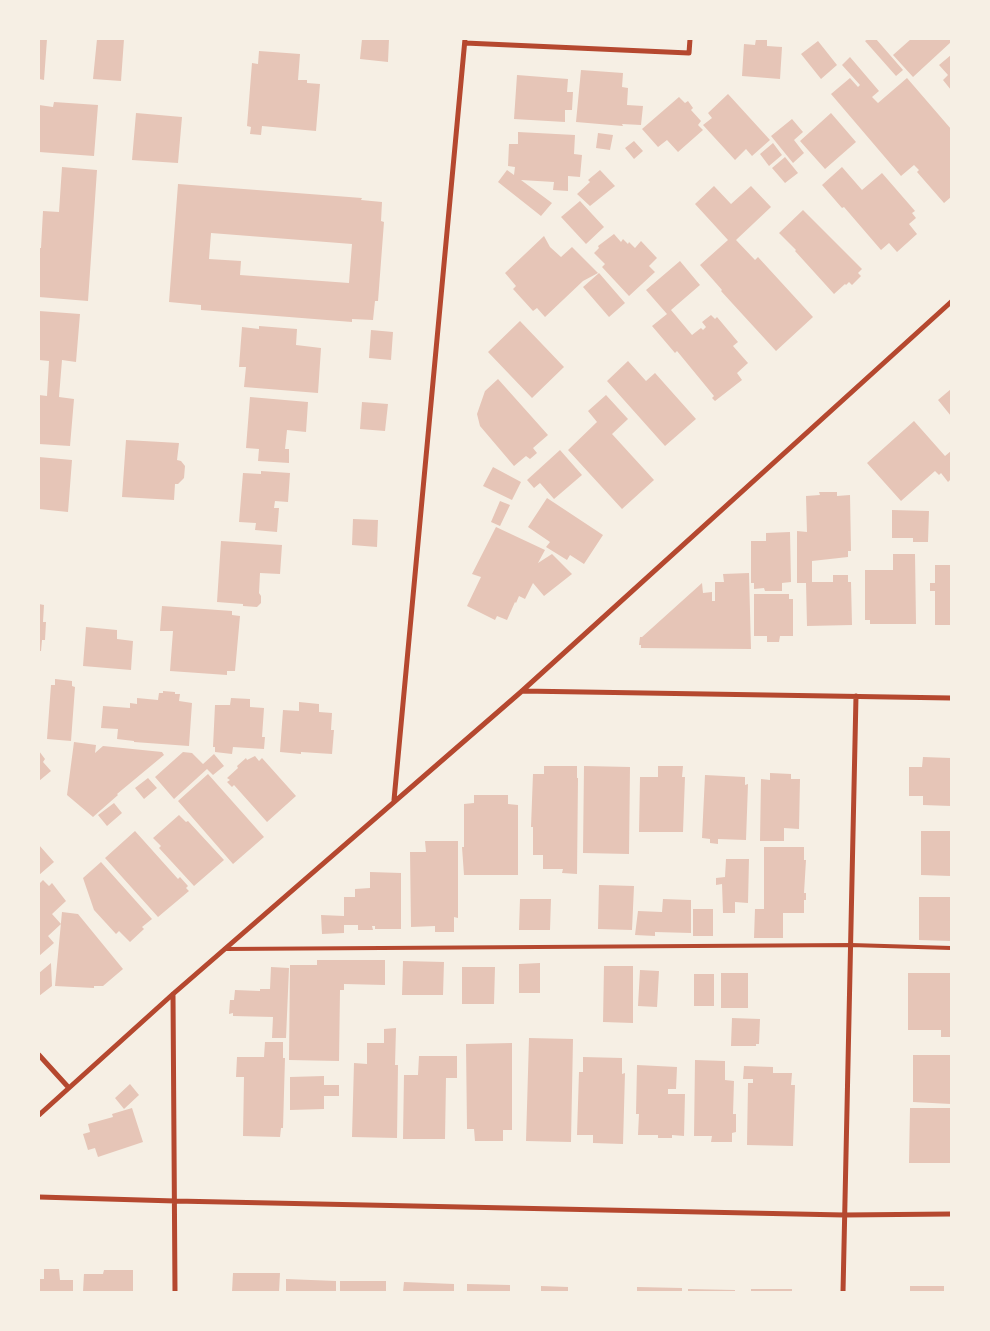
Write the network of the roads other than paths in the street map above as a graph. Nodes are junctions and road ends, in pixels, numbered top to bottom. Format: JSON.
{"nodes":[{"id":1,"x":690,"y":39,"type":"edge"},
{"id":2,"x":465,"y":41,"type":"edge"},
{"id":3,"x":951,"y":302,"type":"edge"},
{"id":4,"x":522,"y":691,"type":"junction"},
{"id":5,"x":856,"y":696,"type":"junction"},
{"id":6,"x":951,"y":698,"type":"edge"},
{"id":7,"x":394,"y":801,"type":"junction"},
{"id":8,"x":851,"y":945,"type":"junction"},
{"id":9,"x":951,"y":948,"type":"edge"},
{"id":10,"x":225,"y":949,"type":"junction"},
{"id":11,"x":173,"y":994,"type":"junction"},
{"id":12,"x":39,"y":1055,"type":"edge"},
{"id":13,"x":69,"y":1088,"type":"junction"},
{"id":14,"x":39,"y":1115,"type":"edge"},
{"id":15,"x":39,"y":1197,"type":"edge"},
{"id":16,"x":175,"y":1201,"type":"junction"},
{"id":17,"x":951,"y":1214,"type":"edge"},
{"id":18,"x":844,"y":1215,"type":"junction"},
{"id":19,"x":175,"y":1292,"type":"edge"},
{"id":20,"x":843,"y":1292,"type":"edge"}],
"edges":[{"from":1,"to":2,"type":"street"},
{"from":2,"to":7,"type":"street"},
{"from":3,"to":4,"type":"street"},
{"from":4,"to":5,"type":"street"},
{"from":4,"to":7,"type":"street"},
{"from":5,"to":6,"type":"street"},
{"from":5,"to":8,"type":"street"},
{"from":7,"to":10,"type":"street"},
{"from":8,"to":9,"type":"lane"},
{"from":8,"to":10,"type":"lane"},
{"from":8,"to":18,"type":"street"},
{"from":10,"to":11,"type":"street"},
{"from":11,"to":13,"type":"street"},
{"from":11,"to":16,"type":"street"},
{"from":12,"to":13,"type":"street"},
{"from":13,"to":14,"type":"street"},
{"from":15,"to":16,"type":"street"},
{"from":16,"to":18,"type":"street"},
{"from":16,"to":19,"type":"street"},
{"from":17,"to":18,"type":"street"},
{"from":18,"to":20,"type":"street"}]}
